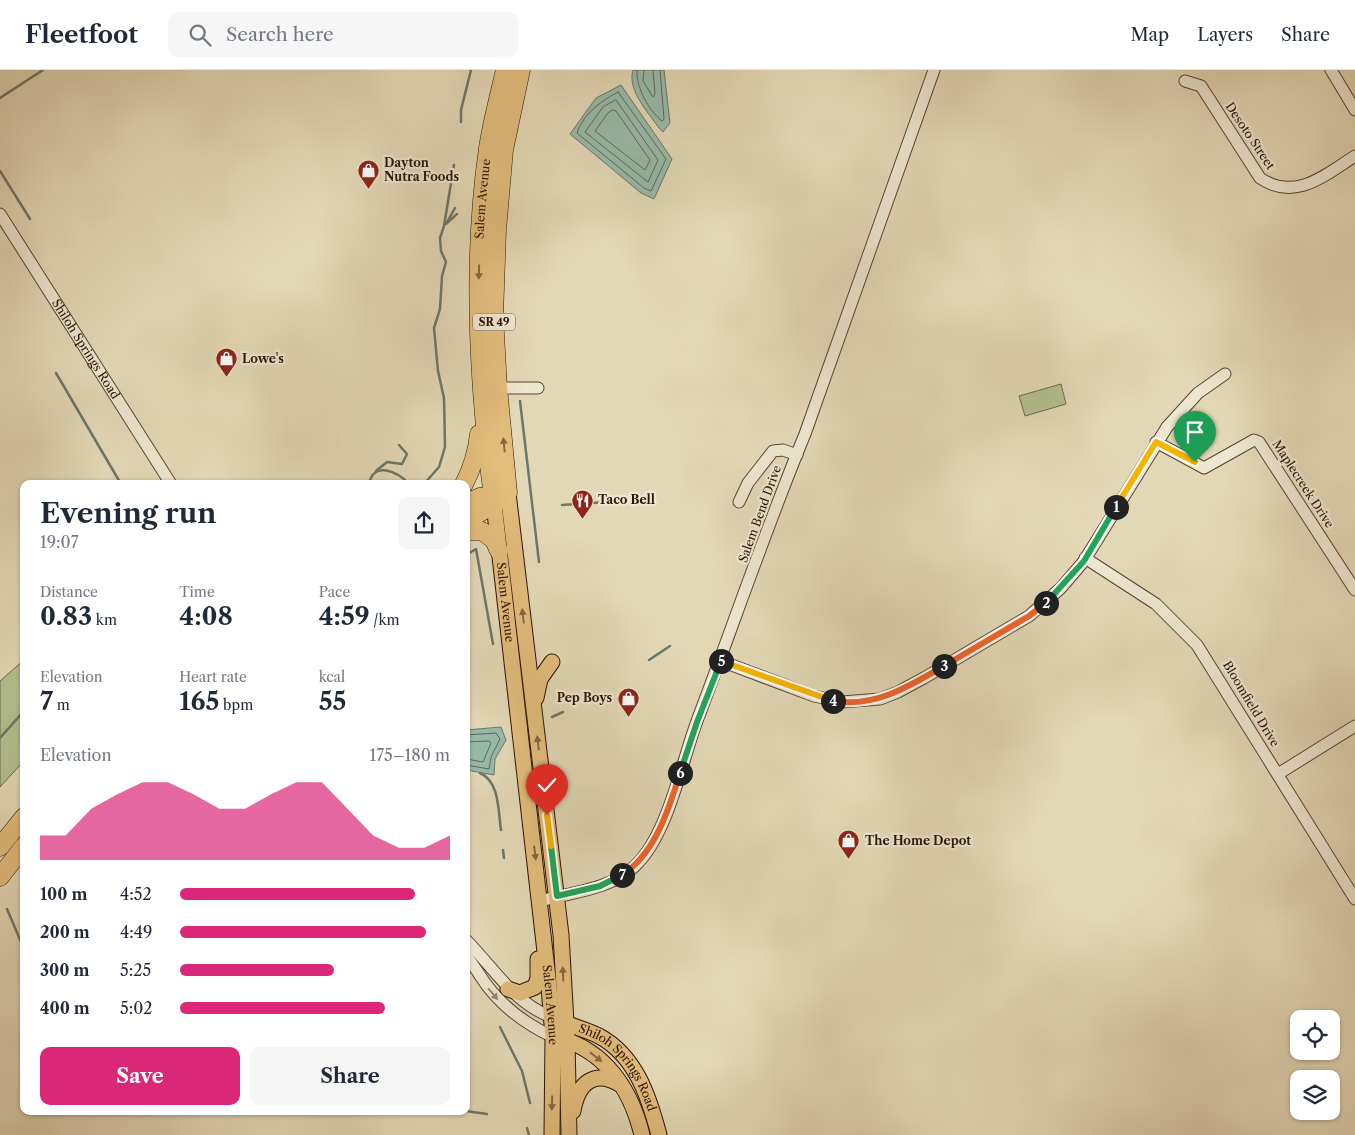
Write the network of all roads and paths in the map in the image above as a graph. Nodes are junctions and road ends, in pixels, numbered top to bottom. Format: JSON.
{"nodes":[{"id":1,"x":505,"y":70,"type":"edge"},
{"id":2,"x":512,"y":70,"type":"edge"},
{"id":3,"x":521,"y":70,"type":"edge"},
{"id":4,"x":934,"y":70,"type":"edge"},
{"id":5,"x":1331,"y":70,"type":"edge"},
{"id":6,"x":1185,"y":81,"type":"dead end"},
{"id":7,"x":1355,"y":110,"type":"edge"},
{"id":8,"x":496,"y":149,"type":"junction"},
{"id":9,"x":1355,"y":156,"type":"edge"},
{"id":10,"x":0,"y":214,"type":"edge"},
{"id":11,"x":1225,"y":374,"type":"dead end"},
{"id":12,"x":481,"y":381,"type":"junction"},
{"id":13,"x":498,"y":388,"type":"junction"},
{"id":14,"x":538,"y":388,"type":"dead end"},
{"id":15,"x":1156,"y":442,"type":"junction"},
{"id":16,"x":797,"y":455,"type":"junction"},
{"id":17,"x":168,"y":480,"type":"edge"},
{"id":18,"x":466,"y":480,"type":"edge"},
{"id":19,"x":498,"y":497,"type":"junction"},
{"id":20,"x":470,"y":502,"type":"edge"},
{"id":21,"x":739,"y":502,"type":"dead end"},
{"id":22,"x":470,"y":519,"type":"edge"},
{"id":23,"x":470,"y":531,"type":"edge"},
{"id":24,"x":499,"y":551,"type":"junction"},
{"id":25,"x":1086,"y":558,"type":"junction"},
{"id":26,"x":1355,"y":590,"type":"edge"},
{"id":27,"x":721,"y":661,"type":"junction"},
{"id":28,"x":552,"y":662,"type":"dead end"},
{"id":29,"x":534,"y":707,"type":"junction"},
{"id":30,"x":1355,"y":726,"type":"edge"},
{"id":31,"x":1278,"y":774,"type":"junction"},
{"id":32,"x":20,"y":822,"type":"edge"},
{"id":33,"x":0,"y":846,"type":"edge"},
{"id":34,"x":20,"y":851,"type":"edge"},
{"id":35,"x":0,"y":877,"type":"edge"},
{"id":36,"x":557,"y":896,"type":"junction"},
{"id":37,"x":1355,"y":899,"type":"edge"},
{"id":38,"x":540,"y":901,"type":"junction"},
{"id":39,"x":544,"y":936,"type":"junction"},
{"id":40,"x":470,"y":945,"type":"edge"},
{"id":41,"x":470,"y":960,"type":"edge"},
{"id":42,"x":508,"y":989,"type":"junction"},
{"id":43,"x":551,"y":1017,"type":"junction"},
{"id":44,"x":566,"y":1023,"type":"junction"},
{"id":45,"x":560,"y":1039,"type":"junction"},
{"id":46,"x":624,"y":1087,"type":"junction"},
{"id":47,"x":569,"y":1133,"type":"edge"},
{"id":48,"x":552,"y":1135,"type":"edge"},
{"id":49,"x":642,"y":1135,"type":"edge"},
{"id":50,"x":659,"y":1135,"type":"edge"}],
"edges":[{"from":1,"to":8,"type":"highway","name":"Salem Avenue","number":"SR 49"},
{"from":2,"to":8,"type":"highway"},
{"from":3,"to":8,"type":"highway","name":"Salem Avenue","number":"SR 49"},
{"from":4,"to":16,"type":"street","name":"Salem Bend Drive"},
{"from":5,"to":7,"type":"street"},
{"from":6,"to":9,"type":"street","name":"Desoto Street"},
{"from":8,"to":12,"type":"highway","name":"Salem Avenue","number":"SR 49","one_way":true},
{"from":8,"to":13,"type":"highway","name":"Salem Avenue","number":"SR 49"},
{"from":10,"to":17,"type":"street","name":"Shiloh Springs Road"},
{"from":11,"to":15,"type":"street"},
{"from":12,"to":18,"type":"highway","number":"SR 49"},
{"from":12,"to":19,"type":"highway","name":"Salem Avenue"},
{"from":13,"to":14,"type":"street"},
{"from":19,"to":13,"type":"highway","name":"Salem Avenue","number":"SR 49","one_way":true},
{"from":15,"to":25,"type":"street"},
{"from":15,"to":26,"type":"street","name":"Maplecreek Drive"},
{"from":16,"to":21,"type":"street"},
{"from":16,"to":27,"type":"street","name":"Salem Bend Drive"},
{"from":19,"to":20,"type":"highway"},
{"from":19,"to":22,"type":"highway"},
{"from":19,"to":24,"type":"main road","name":"Salem Avenue"},
{"from":29,"to":19,"type":"main road","name":"Salem Avenue","one_way":true},
{"from":23,"to":24,"type":"highway"},
{"from":24,"to":38,"type":"main road","name":"Salem Avenue","one_way":true},
{"from":25,"to":27,"type":"street"},
{"from":25,"to":31,"type":"street","name":"Bloomfield Drive"},
{"from":27,"to":36,"type":"street","name":"Salem Bend Drive"},
{"from":28,"to":29,"type":"main road"},
{"from":36,"to":29,"type":"main road","name":"Salem Avenue","one_way":true},
{"from":30,"to":31,"type":"street"},
{"from":31,"to":37,"type":"street","name":"Bloomfield Drive"},
{"from":32,"to":33,"type":"highway"},
{"from":34,"to":35,"type":"highway"},
{"from":36,"to":38,"type":"street","name":"Salem Bend Drive"},
{"from":44,"to":36,"type":"main road","name":"Salem Avenue","one_way":true},
{"from":38,"to":39,"type":"main road","name":"Salem Avenue"},
{"from":39,"to":42,"type":"main road"},
{"from":39,"to":43,"type":"main road","name":"Salem Avenue"},
{"from":40,"to":42,"type":"street","name":"Shiloh Springs Road"},
{"from":41,"to":45,"type":"street","name":"Shiloh Springs Road","one_way":true},
{"from":42,"to":43,"type":"street","name":"Shiloh Springs Road"},
{"from":43,"to":44,"type":"main road","name":"Shiloh Springs Road"},
{"from":43,"to":45,"type":"main road","name":"Salem Avenue"},
{"from":44,"to":45,"type":"main road","name":"Salem Avenue"},
{"from":44,"to":50,"type":"main road","name":"Shiloh Springs Road"},
{"from":45,"to":46,"type":"main road","name":"Shiloh Springs Road","one_way":true},
{"from":45,"to":47,"type":"main road","name":"Salem Avenue"},
{"from":45,"to":48,"type":"main road","name":"Salem Avenue","one_way":true},
{"from":46,"to":47,"type":"main road"},
{"from":46,"to":49,"type":"main road","name":"Shiloh Springs Road"}]}
